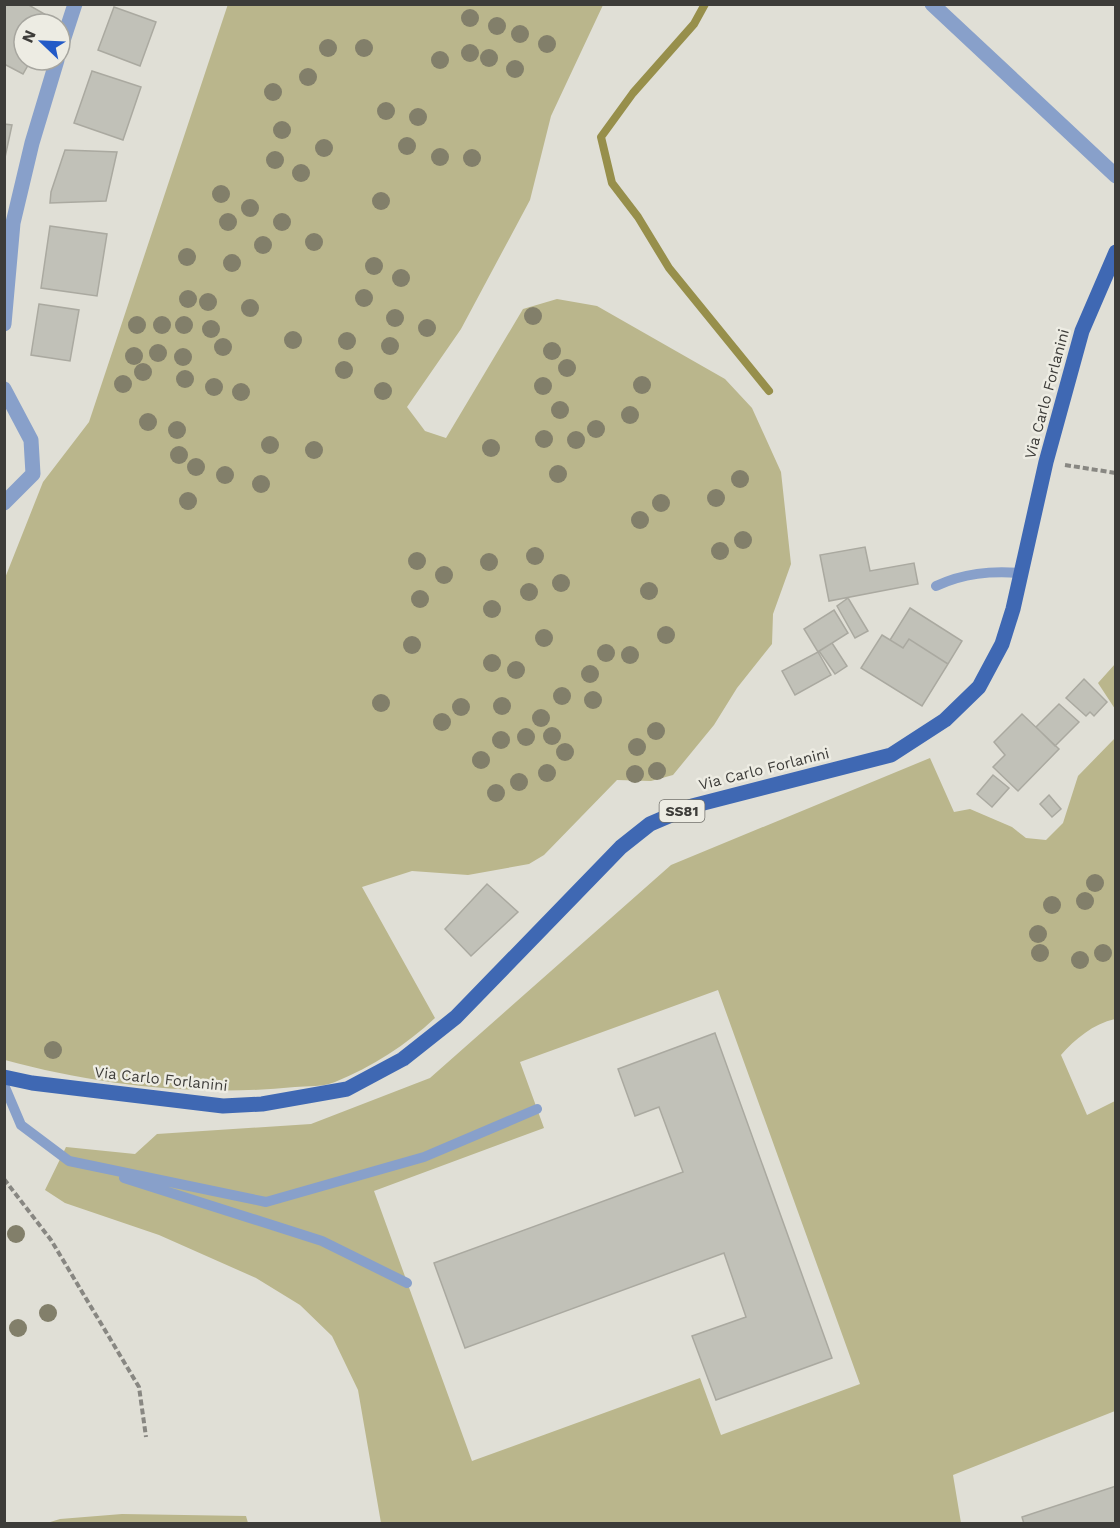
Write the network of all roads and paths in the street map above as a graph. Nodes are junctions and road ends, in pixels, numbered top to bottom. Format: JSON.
{"nodes":[{"id":1,"x":932,"y":4,"type":"edge"},
{"id":2,"x":53,"y":72,"type":"edge"},
{"id":3,"x":1116,"y":176,"type":"edge"},
{"id":4,"x":1116,"y":252,"type":"edge"},
{"id":5,"x":6,"y":287,"type":"edge"},
{"id":6,"x":4,"y":324,"type":"edge"},
{"id":7,"x":4,"y":389,"type":"edge"},
{"id":8,"x":1046,"y":462,"type":"junction"},
{"id":9,"x":1116,"y":473,"type":"edge"},
{"id":10,"x":4,"y":503,"type":"edge"},
{"id":11,"x":1020,"y":573,"type":"junction"},
{"id":12,"x":936,"y":586,"type":"dead end"},
{"id":13,"x":4,"y":1077,"type":"edge"},
{"id":14,"x":4,"y":1085,"type":"edge"},
{"id":15,"x":537,"y":1109,"type":"dead end"},
{"id":16,"x":69,"y":1161,"type":"junction"},
{"id":17,"x":4,"y":1179,"type":"edge"},
{"id":18,"x":407,"y":1283,"type":"dead end"},
{"id":19,"x":146,"y":1437,"type":"dead end"}],
"edges":[{"from":1,"to":3,"type":"street"},
{"from":2,"to":5,"type":"street"},
{"from":4,"to":8,"type":"main road","name":"Via Carlo Forlanini","number":"SS81"},
{"from":5,"to":6,"type":"street"},
{"from":7,"to":10,"type":"street"},
{"from":8,"to":9,"type":"path"},
{"from":8,"to":11,"type":"main road","name":"Via Carlo Forlanini","number":"SS81"},
{"from":11,"to":12,"type":"lane"},
{"from":11,"to":13,"type":"main road","name":"Via Carlo Forlanini","number":"SS81"},
{"from":14,"to":16,"type":"lane"},
{"from":15,"to":16,"type":"lane"},
{"from":16,"to":18,"type":"lane"},
{"from":17,"to":19,"type":"path"}]}
